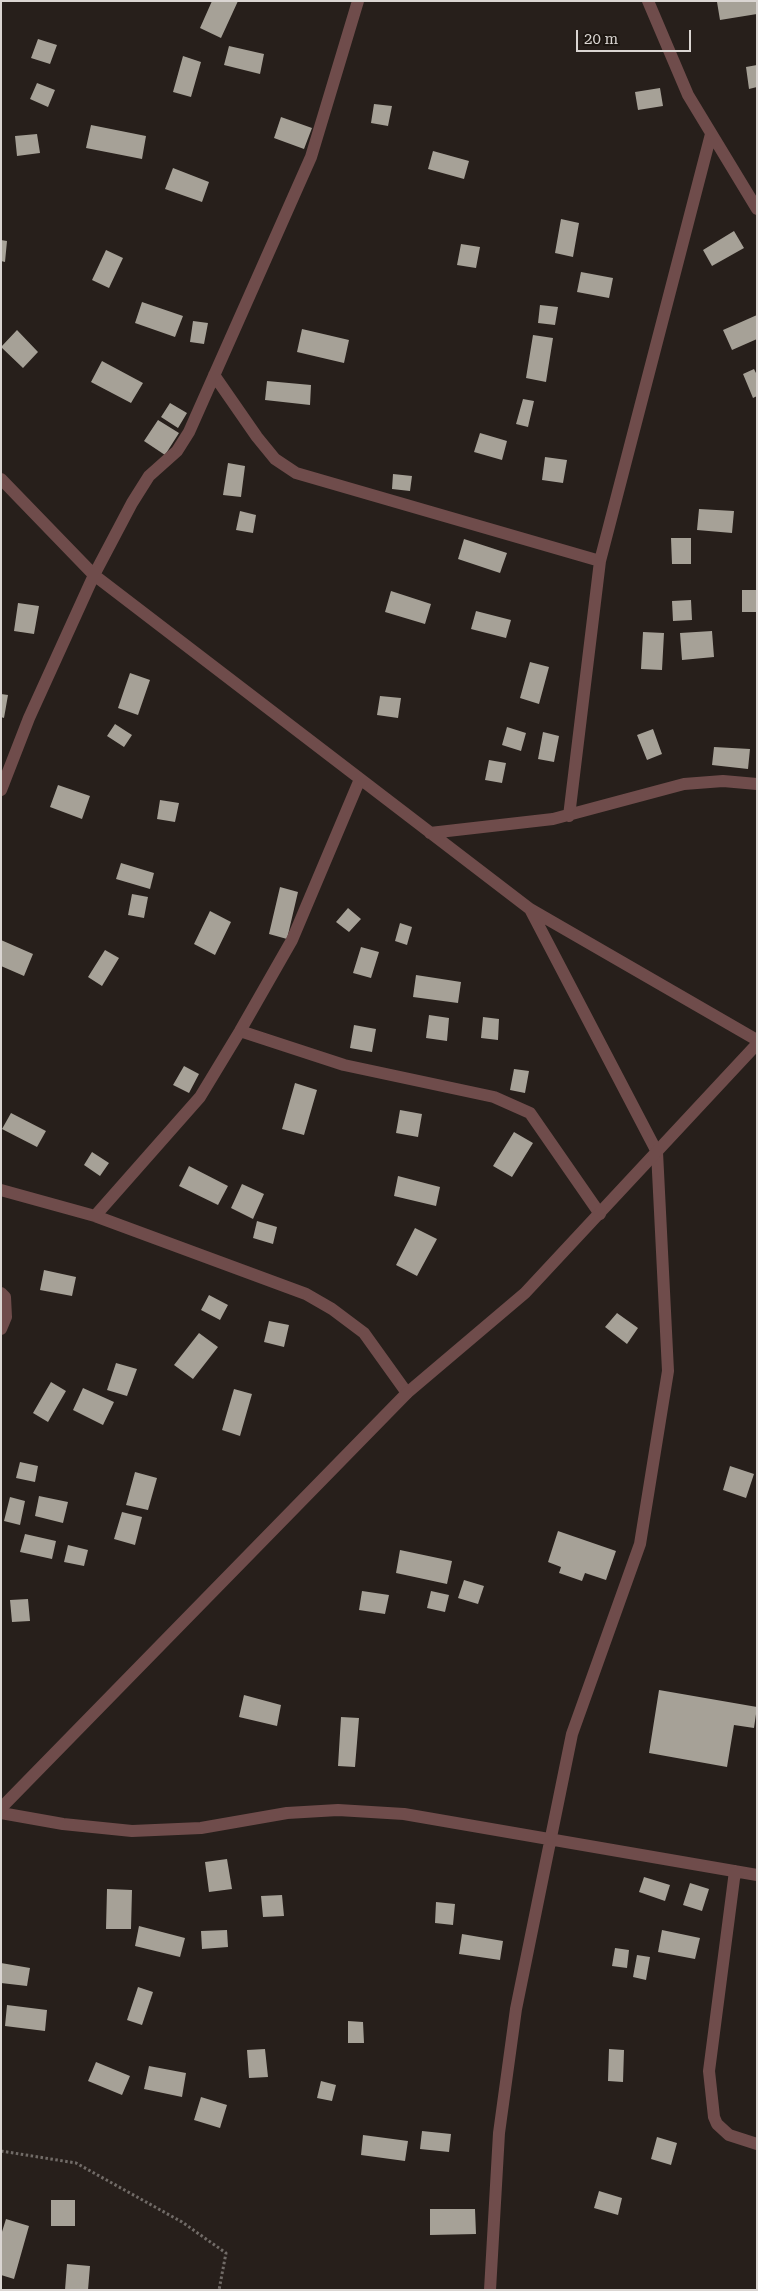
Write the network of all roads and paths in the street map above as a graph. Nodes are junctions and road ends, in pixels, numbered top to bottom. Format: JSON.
{"nodes":[{"id":1,"x":358,"y":1,"type":"edge"},
{"id":2,"x":648,"y":1,"type":"edge"},
{"id":3,"x":710,"y":134,"type":"junction"},
{"id":4,"x":757,"y":209,"type":"edge"},
{"id":5,"x":214,"y":375,"type":"junction"},
{"id":6,"x":1,"y":479,"type":"edge"},
{"id":7,"x":600,"y":561,"type":"junction"},
{"id":8,"x":94,"y":575,"type":"junction"},
{"id":9,"x":360,"y":779,"type":"junction"},
{"id":10,"x":757,"y":784,"type":"edge"},
{"id":11,"x":1,"y":790,"type":"edge"},
{"id":12,"x":569,"y":816,"type":"junction"},
{"id":13,"x":430,"y":833,"type":"junction"},
{"id":14,"x":530,"y":909,"type":"junction"},
{"id":15,"x":240,"y":1031,"type":"junction"},
{"id":16,"x":757,"y":1042,"type":"edge"},
{"id":17,"x":657,"y":1152,"type":"junction"},
{"id":18,"x":1,"y":1190,"type":"edge"},
{"id":19,"x":600,"y":1214,"type":"junction"},
{"id":20,"x":95,"y":1216,"type":"junction"},
{"id":21,"x":1,"y":1293,"type":"edge"},
{"id":22,"x":1,"y":1329,"type":"edge"},
{"id":23,"x":407,"y":1393,"type":"junction"},
{"id":24,"x":1,"y":1808,"type":"edge"},
{"id":25,"x":1,"y":1813,"type":"edge"},
{"id":26,"x":550,"y":1840,"type":"junction"},
{"id":27,"x":735,"y":1871,"type":"junction"},
{"id":28,"x":757,"y":1875,"type":"edge"},
{"id":29,"x":757,"y":2144,"type":"edge"},
{"id":30,"x":1,"y":2152,"type":"edge"},
{"id":31,"x":219,"y":2290,"type":"edge"},
{"id":32,"x":490,"y":2290,"type":"edge"}],
"edges":[{"from":1,"to":5,"type":"street"},
{"from":2,"to":3,"type":"street"},
{"from":3,"to":4,"type":"street"},
{"from":3,"to":7,"type":"street"},
{"from":5,"to":7,"type":"street"},
{"from":5,"to":8,"type":"street"},
{"from":6,"to":8,"type":"street"},
{"from":7,"to":12,"type":"street"},
{"from":8,"to":9,"type":"street"},
{"from":8,"to":11,"type":"street"},
{"from":9,"to":13,"type":"street"},
{"from":9,"to":15,"type":"street"},
{"from":10,"to":12,"type":"street"},
{"from":12,"to":13,"type":"street"},
{"from":13,"to":14,"type":"street"},
{"from":14,"to":16,"type":"street"},
{"from":14,"to":17,"type":"street"},
{"from":15,"to":19,"type":"street"},
{"from":15,"to":20,"type":"street"},
{"from":16,"to":17,"type":"street"},
{"from":17,"to":19,"type":"street"},
{"from":17,"to":26,"type":"street"},
{"from":18,"to":20,"type":"street"},
{"from":19,"to":23,"type":"street"},
{"from":20,"to":23,"type":"street"},
{"from":21,"to":22,"type":"street"},
{"from":23,"to":24,"type":"street"},
{"from":25,"to":26,"type":"street"},
{"from":26,"to":27,"type":"street"},
{"from":26,"to":32,"type":"street"},
{"from":27,"to":28,"type":"street"},
{"from":27,"to":29,"type":"street"},
{"from":30,"to":31,"type":"path"}]}
